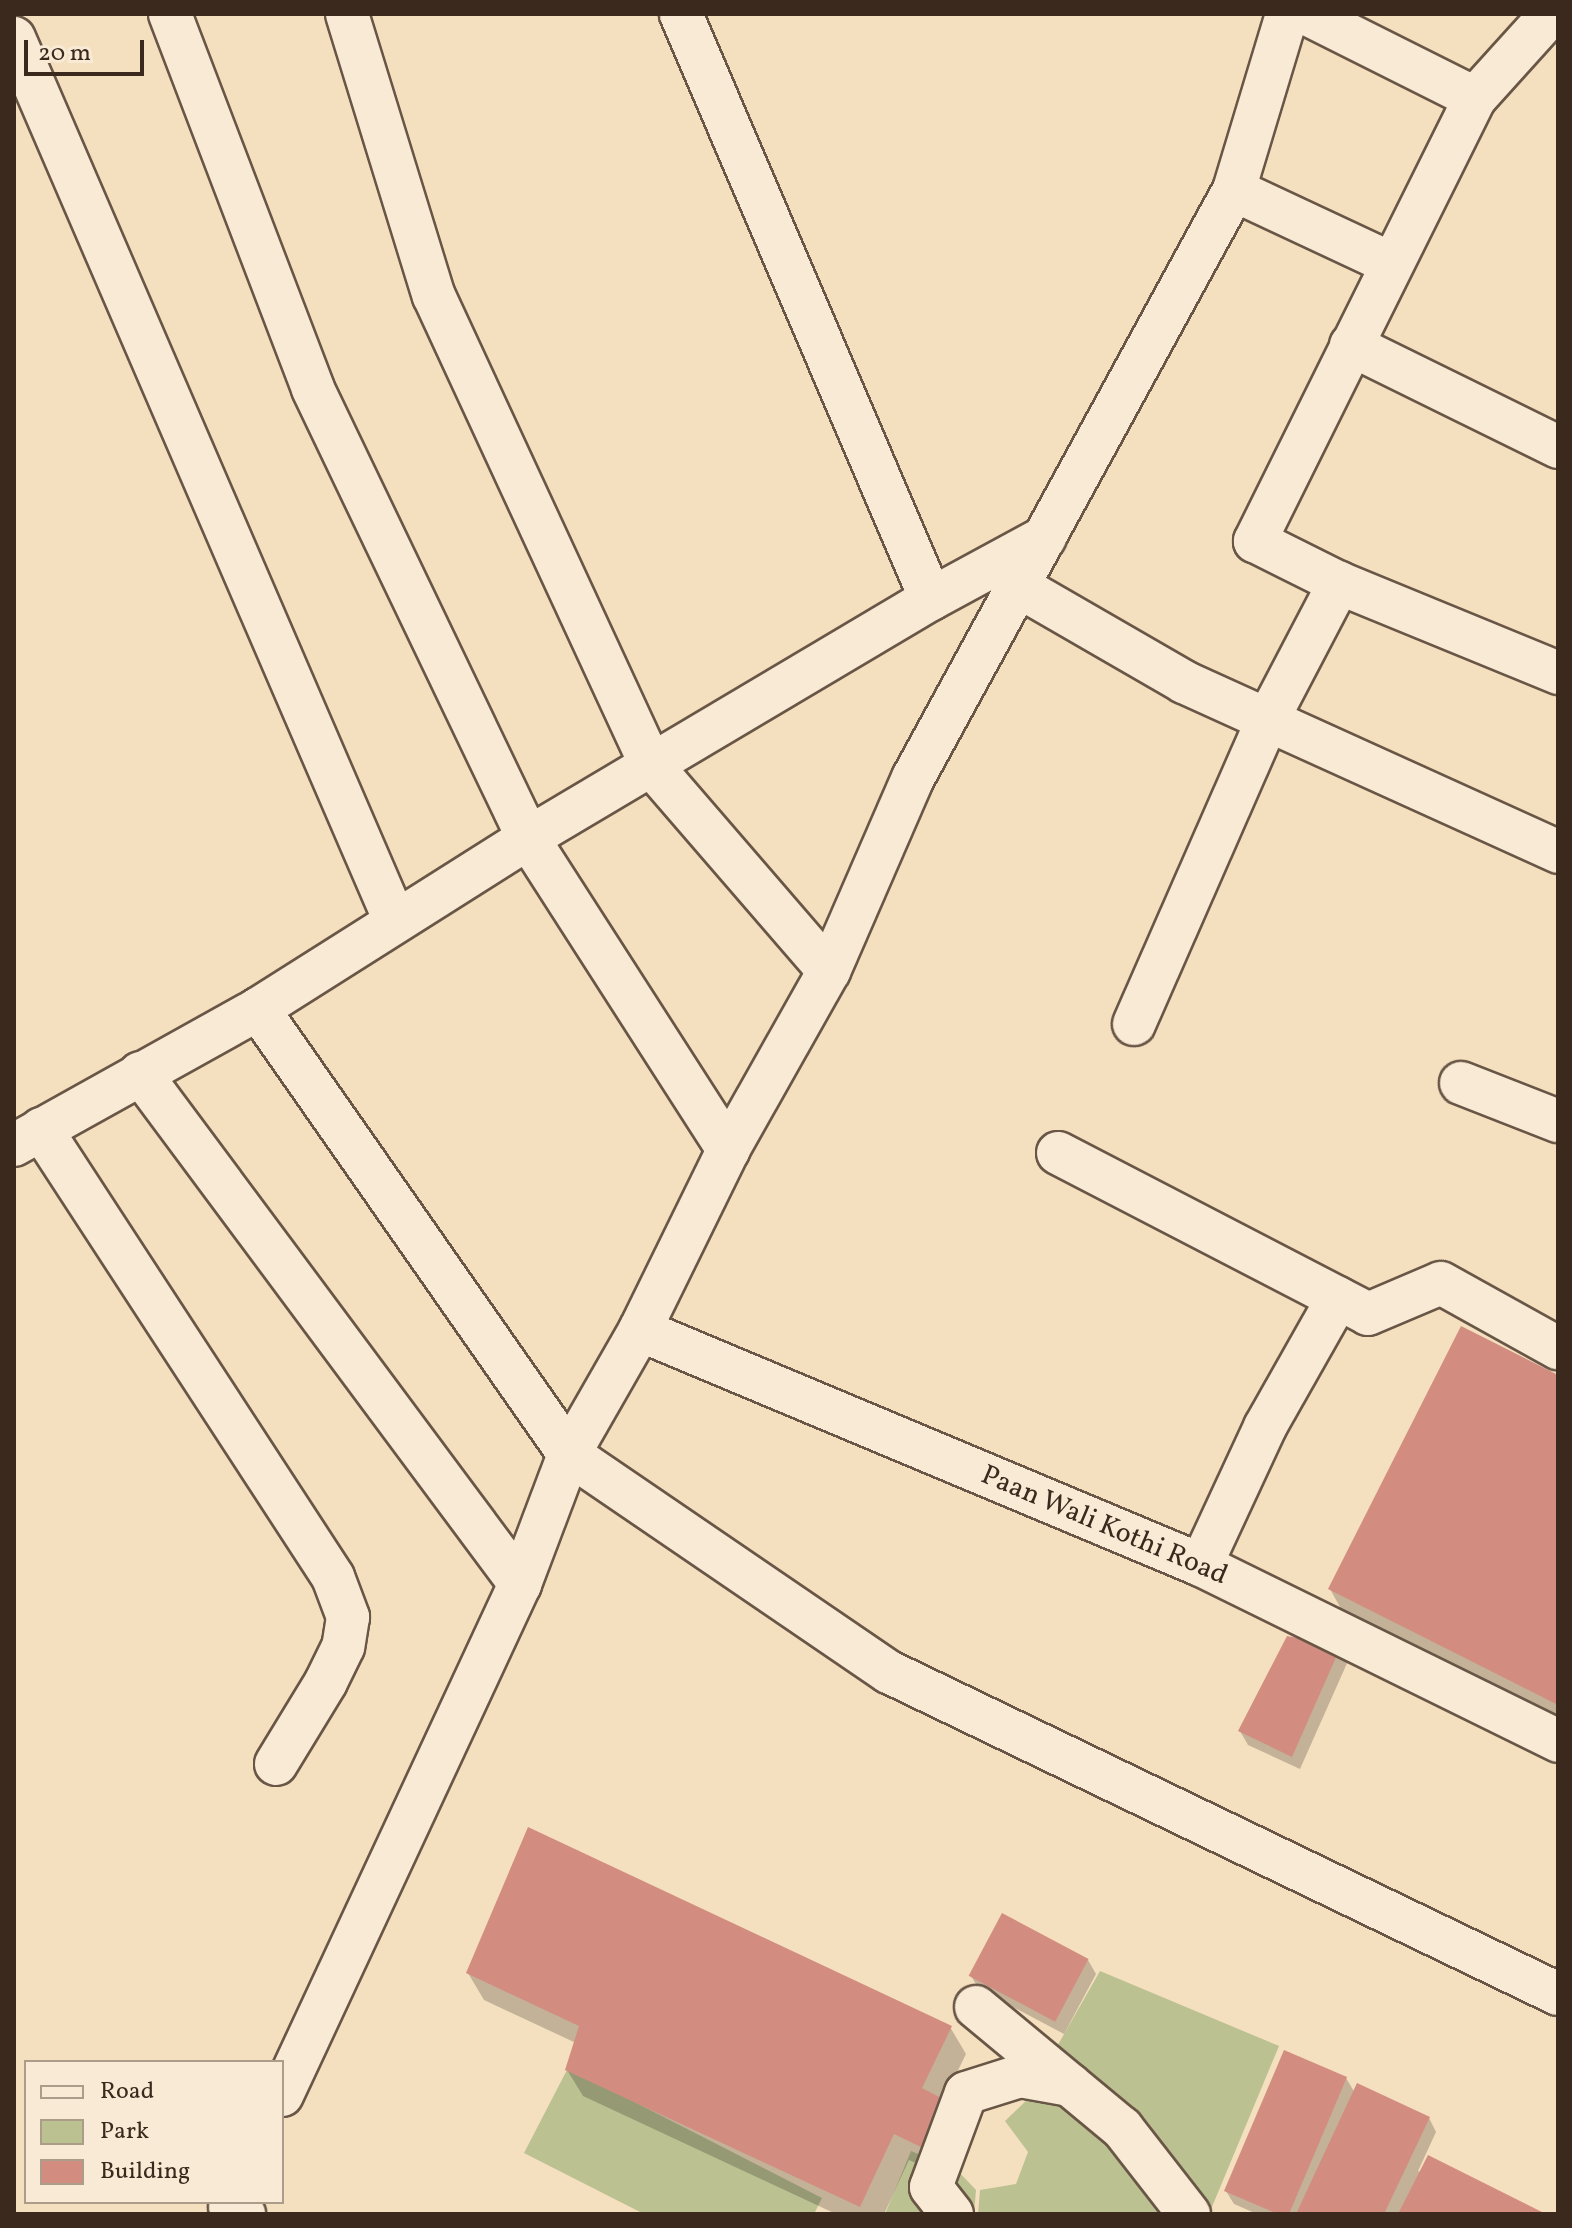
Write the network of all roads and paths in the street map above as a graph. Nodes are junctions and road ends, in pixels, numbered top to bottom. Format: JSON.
{"nodes":[{"id":1,"x":170,"y":14,"type":"edge"},
{"id":2,"x":347,"y":14,"type":"edge"},
{"id":3,"x":681,"y":14,"type":"edge"},
{"id":4,"x":1287,"y":14,"type":"edge"},
{"id":5,"x":1307,"y":14,"type":"edge"},
{"id":6,"x":1551,"y":14,"type":"edge"},
{"id":7,"x":14,"y":38,"type":"edge"},
{"id":8,"x":1475,"y":98,"type":"junction"},
{"id":9,"x":1234,"y":190,"type":"junction"},
{"id":10,"x":1392,"y":264,"type":"junction"},
{"id":11,"x":1351,"y":345,"type":"junction"},
{"id":12,"x":1558,"y":447,"type":"edge"},
{"id":13,"x":1045,"y":537,"type":"junction"},
{"id":14,"x":1339,"y":583,"type":"junction"},
{"id":15,"x":1018,"y":586,"type":"junction"},
{"id":16,"x":931,"y":599,"type":"junction"},
{"id":17,"x":1558,"y":673,"type":"edge"},
{"id":18,"x":1267,"y":721,"type":"junction"},
{"id":19,"x":651,"y":765,"type":"junction"},
{"id":20,"x":528,"y":838,"type":"junction"},
{"id":21,"x":1558,"y":852,"type":"edge"},
{"id":22,"x":395,"y":921,"type":"junction"},
{"id":23,"x":829,"y":971,"type":"junction"},
{"id":24,"x":258,"y":1009,"type":"junction"},
{"id":25,"x":1134,"y":1024,"type":"dead end"},
{"id":26,"x":140,"y":1073,"type":"junction"},
{"id":27,"x":1461,"y":1083,"type":"dead end"},
{"id":28,"x":1558,"y":1121,"type":"edge"},
{"id":29,"x":28,"y":1137,"type":"edge"},
{"id":30,"x":728,"y":1150,"type":"junction"},
{"id":31,"x":1058,"y":1153,"type":"dead end"},
{"id":32,"x":1338,"y":1298,"type":"junction"},
{"id":33,"x":640,"y":1330,"type":"junction"},
{"id":34,"x":1558,"y":1348,"type":"edge"},
{"id":35,"x":569,"y":1454,"type":"junction"},
{"id":36,"x":1201,"y":1565,"type":"junction"},
{"id":37,"x":520,"y":1584,"type":"junction"},
{"id":38,"x":1558,"y":1741,"type":"edge"},
{"id":39,"x":276,"y":1764,"type":"dead end"},
{"id":40,"x":1558,"y":1994,"type":"edge"},
{"id":41,"x":976,"y":2007,"type":"dead end"},
{"id":42,"x":1071,"y":2085,"type":"junction"},
{"id":43,"x":284,"y":2091,"type":"edge"},
{"id":44,"x":952,"y":2214,"type":"edge"},
{"id":45,"x":1189,"y":2214,"type":"edge"}],
"edges":[{"from":1,"to":20,"type":"street"},
{"from":2,"to":19,"type":"street"},
{"from":3,"to":16,"type":"street"},
{"from":4,"to":9,"type":"street"},
{"from":5,"to":8,"type":"street"},
{"from":6,"to":8,"type":"street"},
{"from":7,"to":22,"type":"street"},
{"from":8,"to":10,"type":"street"},
{"from":9,"to":10,"type":"street"},
{"from":9,"to":13,"type":"street"},
{"from":10,"to":11,"type":"street"},
{"from":11,"to":12,"type":"street"},
{"from":11,"to":14,"type":"street"},
{"from":13,"to":15,"type":"street"},
{"from":13,"to":16,"type":"street"},
{"from":14,"to":17,"type":"street"},
{"from":14,"to":18,"type":"street"},
{"from":15,"to":18,"type":"street"},
{"from":15,"to":23,"type":"street"},
{"from":16,"to":19,"type":"street"},
{"from":18,"to":21,"type":"street"},
{"from":18,"to":25,"type":"street"},
{"from":19,"to":20,"type":"street"},
{"from":19,"to":23,"type":"street"},
{"from":20,"to":22,"type":"street"},
{"from":20,"to":30,"type":"street"},
{"from":22,"to":24,"type":"street"},
{"from":23,"to":30,"type":"street"},
{"from":24,"to":26,"type":"street"},
{"from":24,"to":35,"type":"street"},
{"from":26,"to":29,"type":"street"},
{"from":26,"to":37,"type":"street"},
{"from":27,"to":28,"type":"street"},
{"from":29,"to":39,"type":"street"},
{"from":30,"to":33,"type":"street"},
{"from":31,"to":32,"type":"street"},
{"from":32,"to":34,"type":"street"},
{"from":32,"to":36,"type":"street"},
{"from":33,"to":35,"type":"street"},
{"from":33,"to":36,"type":"street","name":"Paan Wali Kothi Road"},
{"from":35,"to":37,"type":"street"},
{"from":35,"to":40,"type":"street"},
{"from":36,"to":38,"type":"street","name":"Paan Wali Kothi Road"},
{"from":37,"to":43,"type":"street"},
{"from":41,"to":42,"type":"street"},
{"from":42,"to":44,"type":"street"},
{"from":42,"to":45,"type":"street"}]}
